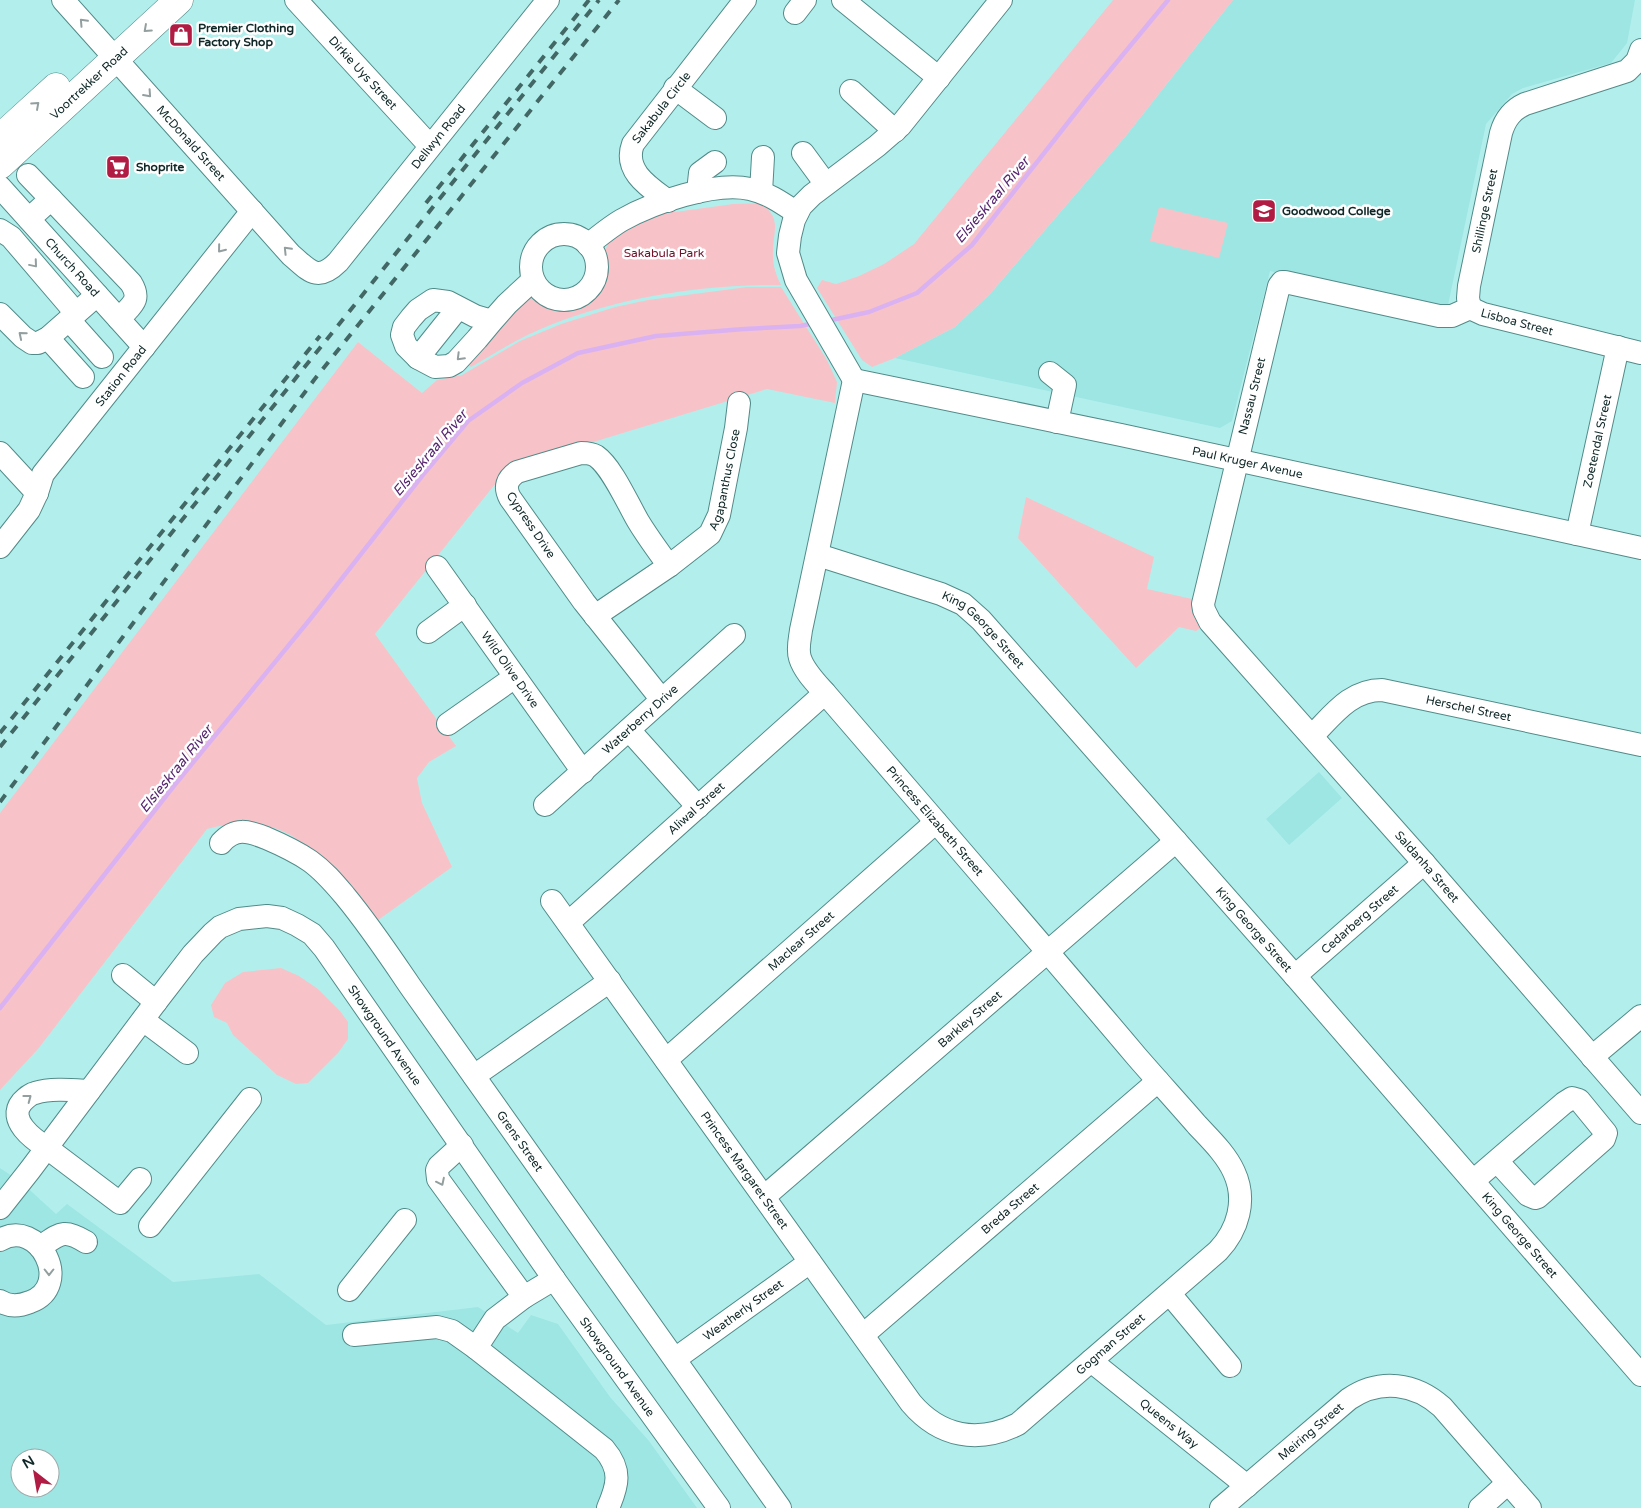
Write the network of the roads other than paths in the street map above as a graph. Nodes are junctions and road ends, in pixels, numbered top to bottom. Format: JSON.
{"nodes":[{"id":1,"x":63,"y":0,"type":"edge"},
{"id":2,"x":152,"y":0,"type":"edge"},
{"id":3,"x":179,"y":0,"type":"edge"},
{"id":4,"x":296,"y":0,"type":"edge"},
{"id":5,"x":745,"y":0,"type":"edge"},
{"id":6,"x":842,"y":0,"type":"edge"},
{"id":7,"x":1001,"y":0,"type":"edge"},
{"id":8,"x":542,"y":2,"type":"edge"},
{"id":9,"x":110,"y":51,"type":"junction"},
{"id":10,"x":1638,"y":63,"type":"edge"},
{"id":11,"x":939,"y":78,"type":"junction"},
{"id":12,"x":675,"y":88,"type":"junction"},
{"id":13,"x":851,"y":91,"type":"dead end"},
{"id":14,"x":715,"y":118,"type":"dead end"},
{"id":15,"x":895,"y":131,"type":"junction"},
{"id":16,"x":0,"y":138,"type":"edge"},
{"id":17,"x":430,"y":146,"type":"junction"},
{"id":18,"x":802,"y":153,"type":"dead end"},
{"id":19,"x":763,"y":157,"type":"dead end"},
{"id":20,"x":715,"y":162,"type":"dead end"},
{"id":21,"x":0,"y":165,"type":"edge"},
{"id":22,"x":28,"y":175,"type":"dead end"},
{"id":23,"x":825,"y":183,"type":"junction"},
{"id":24,"x":0,"y":187,"type":"edge"},
{"id":25,"x":698,"y":192,"type":"junction"},
{"id":26,"x":760,"y":192,"type":"junction"},
{"id":27,"x":51,"y":199,"type":"junction"},
{"id":28,"x":668,"y":201,"type":"junction"},
{"id":29,"x":252,"y":211,"type":"junction"},
{"id":30,"x":797,"y":213,"type":"junction"},
{"id":31,"x":29,"y":219,"type":"junction"},
{"id":32,"x":0,"y":230,"type":"edge"},
{"id":33,"x":588,"y":245,"type":"junction"},
{"id":34,"x":328,"y":272,"type":"joint"},
{"id":35,"x":533,"y":280,"type":"junction"},
{"id":36,"x":1279,"y":286,"type":"joint"},
{"id":37,"x":97,"y":295,"type":"junction"},
{"id":38,"x":458,"y":308,"type":"junction"},
{"id":39,"x":1470,"y":308,"type":"junction"},
{"id":40,"x":0,"y":314,"type":"edge"},
{"id":41,"x":72,"y":316,"type":"junction"},
{"id":42,"x":119,"y":319,"type":"junction"},
{"id":43,"x":492,"y":321,"type":"junction"},
{"id":44,"x":48,"y":338,"type":"junction"},
{"id":45,"x":144,"y":347,"type":"junction"},
{"id":46,"x":1618,"y":348,"type":"junction"},
{"id":47,"x":1641,"y":353,"type":"edge"},
{"id":48,"x":102,"y":357,"type":"dead end"},
{"id":49,"x":418,"y":358,"type":"junction"},
{"id":50,"x":1050,"y":373,"type":"dead end"},
{"id":51,"x":83,"y":377,"type":"dead end"},
{"id":52,"x":854,"y":380,"type":"junction"},
{"id":53,"x":739,"y":403,"type":"dead end"},
{"id":54,"x":1057,"y":422,"type":"junction"},
{"id":55,"x":0,"y":453,"type":"edge"},
{"id":56,"x":1237,"y":460,"type":"junction"},
{"id":57,"x":37,"y":493,"type":"junction"},
{"id":58,"x":1577,"y":534,"type":"junction"},
{"id":59,"x":0,"y":546,"type":"edge"},
{"id":60,"x":1641,"y":548,"type":"edge"},
{"id":61,"x":818,"y":556,"type":"junction"},
{"id":62,"x":669,"y":566,"type":"junction"},
{"id":63,"x":437,"y":567,"type":"dead end"},
{"id":64,"x":465,"y":605,"type":"junction"},
{"id":65,"x":595,"y":616,"type":"junction"},
{"id":66,"x":1210,"y":622,"type":"joint"},
{"id":67,"x":428,"y":632,"type":"dead end"},
{"id":68,"x":734,"y":635,"type":"dead end"},
{"id":69,"x":515,"y":676,"type":"junction"},
{"id":70,"x":825,"y":694,"type":"junction"},
{"id":71,"x":662,"y":700,"type":"junction"},
{"id":72,"x":448,"y":724,"type":"dead end"},
{"id":73,"x":628,"y":730,"type":"junction"},
{"id":74,"x":1312,"y":736,"type":"junction"},
{"id":75,"x":1641,"y":745,"type":"edge"},
{"id":76,"x":583,"y":772,"type":"junction"},
{"id":77,"x":545,"y":806,"type":"dead end"},
{"id":78,"x":698,"y":807,"type":"junction"},
{"id":79,"x":936,"y":822,"type":"junction"},
{"id":80,"x":1176,"y":841,"type":"junction"},
{"id":81,"x":221,"y":843,"type":"dead end"},
{"id":82,"x":1424,"y":863,"type":"junction"},
{"id":83,"x":552,"y":901,"type":"dead end"},
{"id":84,"x":568,"y":923,"type":"junction"},
{"id":85,"x":1049,"y":952,"type":"junction"},
{"id":86,"x":123,"y":975,"type":"dead end"},
{"id":87,"x":1295,"y":976,"type":"junction"},
{"id":88,"x":610,"y":981,"type":"junction"},
{"id":89,"x":156,"y":1002,"type":"junction"},
{"id":90,"x":1641,"y":1016,"type":"edge"},
{"id":91,"x":143,"y":1020,"type":"junction"},
{"id":92,"x":187,"y":1053,"type":"dead end"},
{"id":93,"x":1592,"y":1057,"type":"junction"},
{"id":94,"x":666,"y":1060,"type":"junction"},
{"id":95,"x":474,"y":1076,"type":"junction"},
{"id":96,"x":1158,"y":1081,"type":"junction"},
{"id":97,"x":90,"y":1091,"type":"junction"},
{"id":98,"x":250,"y":1099,"type":"dead end"},
{"id":99,"x":1641,"y":1113,"type":"edge"},
{"id":100,"x":462,"y":1145,"type":"junction"},
{"id":101,"x":47,"y":1148,"type":"junction"},
{"id":102,"x":1497,"y":1161,"type":"junction"},
{"id":103,"x":140,"y":1179,"type":"dead end"},
{"id":104,"x":1473,"y":1181,"type":"junction"},
{"id":105,"x":764,"y":1197,"type":"junction"},
{"id":106,"x":1240,"y":1205,"type":"joint"},
{"id":107,"x":0,"y":1208,"type":"edge"},
{"id":108,"x":405,"y":1220,"type":"dead end"},
{"id":109,"x":150,"y":1226,"type":"dead end"},
{"id":110,"x":2,"y":1235,"type":"edge"},
{"id":111,"x":86,"y":1242,"type":"dead end"},
{"id":112,"x":40,"y":1247,"type":"junction"},
{"id":113,"x":810,"y":1262,"type":"junction"},
{"id":114,"x":554,"y":1279,"type":"junction"},
{"id":115,"x":349,"y":1290,"type":"dead end"},
{"id":116,"x":1170,"y":1294,"type":"junction"},
{"id":117,"x":524,"y":1297,"type":"junction"},
{"id":118,"x":0,"y":1301,"type":"edge"},
{"id":119,"x":354,"y":1335,"type":"dead end"},
{"id":120,"x":863,"y":1335,"type":"junction"},
{"id":121,"x":476,"y":1348,"type":"junction"},
{"id":122,"x":675,"y":1359,"type":"junction"},
{"id":123,"x":1092,"y":1361,"type":"junction"},
{"id":124,"x":1637,"y":1363,"type":"edge"},
{"id":125,"x":1230,"y":1366,"type":"dead end"},
{"id":126,"x":946,"y":1430,"type":"joint"},
{"id":127,"x":1508,"y":1483,"type":"junction"},
{"id":128,"x":1247,"y":1486,"type":"junction"},
{"id":129,"x":608,"y":1508,"type":"edge"},
{"id":130,"x":719,"y":1508,"type":"edge"},
{"id":131,"x":780,"y":1508,"type":"edge"},
{"id":132,"x":1221,"y":1508,"type":"edge"},
{"id":133,"x":1480,"y":1508,"type":"edge"},
{"id":134,"x":1530,"y":1508,"type":"edge"}],
"edges":[{"from":9,"to":1,"type":"street","name":"McDonald Street","one_way":true},
{"from":2,"to":9,"type":"main road","name":"Voortrekker Road"},
{"from":3,"to":9,"type":"main road","name":"Voortrekker Road","one_way":true},
{"from":4,"to":17,"type":"street","name":"Dirkie Uys Street"},
{"from":5,"to":12,"type":"street","name":"Sakabula Circle"},
{"from":6,"to":11,"type":"street"},
{"from":7,"to":11,"type":"street"},
{"from":8,"to":17,"type":"street","name":"Dellwyn Road"},
{"from":16,"to":9,"type":"main road","name":"Voortrekker Road","one_way":true},
{"from":9,"to":21,"type":"main road","name":"Voortrekker Road"},
{"from":9,"to":29,"type":"street","name":"McDonald Street","one_way":true},
{"from":10,"to":39,"type":"street","name":"Shillinge Street"},
{"from":11,"to":15,"type":"street"},
{"from":12,"to":14,"type":"street"},
{"from":12,"to":28,"type":"street","name":"Sakabula Circle"},
{"from":13,"to":15,"type":"street"},
{"from":15,"to":23,"type":"street"},
{"from":17,"to":34,"type":"street","name":"Dellwyn Road"},
{"from":18,"to":23,"type":"street"},
{"from":19,"to":26,"type":"street"},
{"from":20,"to":25,"type":"street"},
{"from":22,"to":27,"type":"street"},
{"from":23,"to":30,"type":"street"},
{"from":24,"to":31,"type":"street","name":"Church Road"},
{"from":25,"to":26,"type":"street"},
{"from":25,"to":28,"type":"street"},
{"from":26,"to":30,"type":"street"},
{"from":27,"to":31,"type":"street"},
{"from":27,"to":42,"type":"street"},
{"from":28,"to":33,"type":"street"},
{"from":34,"to":29,"type":"street","name":"McDonald Street","one_way":true},
{"from":29,"to":45,"type":"street","name":"Station Road","one_way":true},
{"from":30,"to":52,"type":"street"},
{"from":31,"to":37,"type":"street","name":"Church Road"},
{"from":32,"to":41,"type":"street","one_way":true},
{"from":33,"to":35,"type":"street"},
{"from":33,"to":35,"type":"street"},
{"from":35,"to":43,"type":"street"},
{"from":36,"to":39,"type":"street","name":"Lisboa Street"},
{"from":36,"to":56,"type":"street","name":"Nassau Street"},
{"from":37,"to":41,"type":"street"},
{"from":37,"to":42,"type":"street","name":"Church Road"},
{"from":38,"to":43,"type":"street"},
{"from":38,"to":49,"type":"street"},
{"from":38,"to":49,"type":"street"},
{"from":39,"to":46,"type":"street","name":"Lisboa Street"},
{"from":44,"to":40,"type":"street","one_way":true},
{"from":41,"to":44,"type":"street"},
{"from":41,"to":48,"type":"street"},
{"from":42,"to":45,"type":"street","name":"Church Road"},
{"from":43,"to":49,"type":"street","one_way":true},
{"from":44,"to":51,"type":"street"},
{"from":45,"to":57,"type":"street","name":"Station Road"},
{"from":46,"to":47,"type":"street","name":"Lisboa Street"},
{"from":46,"to":58,"type":"street","name":"Zoetendal Street"},
{"from":50,"to":54,"type":"street"},
{"from":52,"to":54,"type":"street","name":"Paul Kruger Avenue"},
{"from":52,"to":61,"type":"street","name":"Princess Elizabeth Street"},
{"from":53,"to":62,"type":"street","name":"Agapanthus Close"},
{"from":54,"to":56,"type":"street","name":"Paul Kruger Avenue"},
{"from":55,"to":57,"type":"street"},
{"from":56,"to":58,"type":"street","name":"Paul Kruger Avenue"},
{"from":56,"to":66,"type":"street","name":"Nassau Street"},
{"from":57,"to":59,"type":"street","name":"Station Road"},
{"from":58,"to":60,"type":"street","name":"Paul Kruger Avenue"},
{"from":61,"to":70,"type":"street","name":"Princess Elizabeth Street"},
{"from":61,"to":80,"type":"street","name":"King George Street"},
{"from":62,"to":65,"type":"street","name":"Agapanthus Close"},
{"from":62,"to":65,"type":"street","name":"Cypress Drive"},
{"from":63,"to":64,"type":"street","name":"Wild Olive Drive"},
{"from":64,"to":67,"type":"street"},
{"from":64,"to":69,"type":"street","name":"Wild Olive Drive"},
{"from":65,"to":71,"type":"street","name":"Cypress Drive"},
{"from":66,"to":74,"type":"street","name":"Saldanha Street"},
{"from":68,"to":71,"type":"street","name":"Waterberry Drive"},
{"from":69,"to":72,"type":"street"},
{"from":69,"to":76,"type":"street","name":"Wild Olive Drive"},
{"from":70,"to":78,"type":"street","name":"Aliwal Street"},
{"from":70,"to":79,"type":"street","name":"Princess Elizabeth Street"},
{"from":71,"to":73,"type":"street","name":"Waterberry Drive"},
{"from":73,"to":76,"type":"street","name":"Waterberry Drive"},
{"from":73,"to":78,"type":"street"},
{"from":74,"to":75,"type":"street","name":"Herschel Street"},
{"from":74,"to":82,"type":"street","name":"Saldanha Street"},
{"from":76,"to":77,"type":"street","name":"Waterberry Drive"},
{"from":78,"to":84,"type":"street","name":"Aliwal Street"},
{"from":79,"to":85,"type":"street","name":"Princess Elizabeth Street"},
{"from":79,"to":94,"type":"street","name":"Maclear Street"},
{"from":80,"to":85,"type":"street","name":"Barkley Street"},
{"from":80,"to":87,"type":"street","name":"King George Street"},
{"from":81,"to":95,"type":"street","name":"Grens Street"},
{"from":82,"to":87,"type":"street","name":"Cedarberg Street"},
{"from":82,"to":93,"type":"street","name":"Saldanha Street"},
{"from":83,"to":84,"type":"street","name":"Princess Margaret Street"},
{"from":84,"to":88,"type":"street","name":"Princess Margaret Street"},
{"from":85,"to":96,"type":"street","name":"Princess Elizabeth Street"},
{"from":85,"to":105,"type":"street","name":"Barkley Street"},
{"from":86,"to":89,"type":"street"},
{"from":87,"to":104,"type":"street","name":"King George Street"},
{"from":88,"to":94,"type":"street","name":"Princess Margaret Street"},
{"from":88,"to":95,"type":"street"},
{"from":89,"to":91,"type":"street","name":"Showground Avenue"},
{"from":89,"to":100,"type":"street","name":"Showground Avenue"},
{"from":90,"to":93,"type":"street"},
{"from":91,"to":92,"type":"street"},
{"from":91,"to":97,"type":"street","name":"Showground Avenue"},
{"from":93,"to":99,"type":"street","name":"Saldanha Street"},
{"from":94,"to":105,"type":"street","name":"Princess Margaret Street"},
{"from":95,"to":122,"type":"street","name":"Grens Street"},
{"from":96,"to":106,"type":"street","name":"Princess Elizabeth Street"},
{"from":96,"to":120,"type":"street","name":"Breda Street"},
{"from":97,"to":101,"type":"street","name":"Showground Avenue"},
{"from":101,"to":97,"type":"street","one_way":true},
{"from":98,"to":109,"type":"street"},
{"from":100,"to":114,"type":"street","name":"Showground Avenue"},
{"from":100,"to":117,"type":"street","one_way":true},
{"from":101,"to":103,"type":"street"},
{"from":101,"to":107,"type":"street","name":"Showground Avenue"},
{"from":102,"to":102,"type":"street"},
{"from":102,"to":104,"type":"street"},
{"from":104,"to":124,"type":"street","name":"King George Street"},
{"from":105,"to":113,"type":"street","name":"Princess Margaret Street"},
{"from":106,"to":116,"type":"street","name":"Gogman Street"},
{"from":108,"to":115,"type":"street"},
{"from":110,"to":112,"type":"street"},
{"from":111,"to":112,"type":"street"},
{"from":112,"to":118,"type":"street","one_way":true},
{"from":113,"to":120,"type":"street","name":"Princess Margaret Street"},
{"from":113,"to":122,"type":"street","name":"Weatherly Street"},
{"from":114,"to":117,"type":"street"},
{"from":114,"to":130,"type":"street","name":"Showground Avenue"},
{"from":116,"to":123,"type":"street","name":"Gogman Street"},
{"from":116,"to":125,"type":"street"},
{"from":117,"to":121,"type":"street"},
{"from":119,"to":121,"type":"street"},
{"from":120,"to":126,"type":"street","name":"Princess Margaret Street"},
{"from":121,"to":129,"type":"street"},
{"from":122,"to":131,"type":"street","name":"Grens Street"},
{"from":123,"to":126,"type":"street","name":"Gogman Street"},
{"from":123,"to":128,"type":"street","name":"Queens Way"},
{"from":127,"to":128,"type":"street","name":"Meiring Street"},
{"from":127,"to":133,"type":"street"},
{"from":127,"to":134,"type":"street"},
{"from":128,"to":132,"type":"street","name":"Meiring Street"}]}
